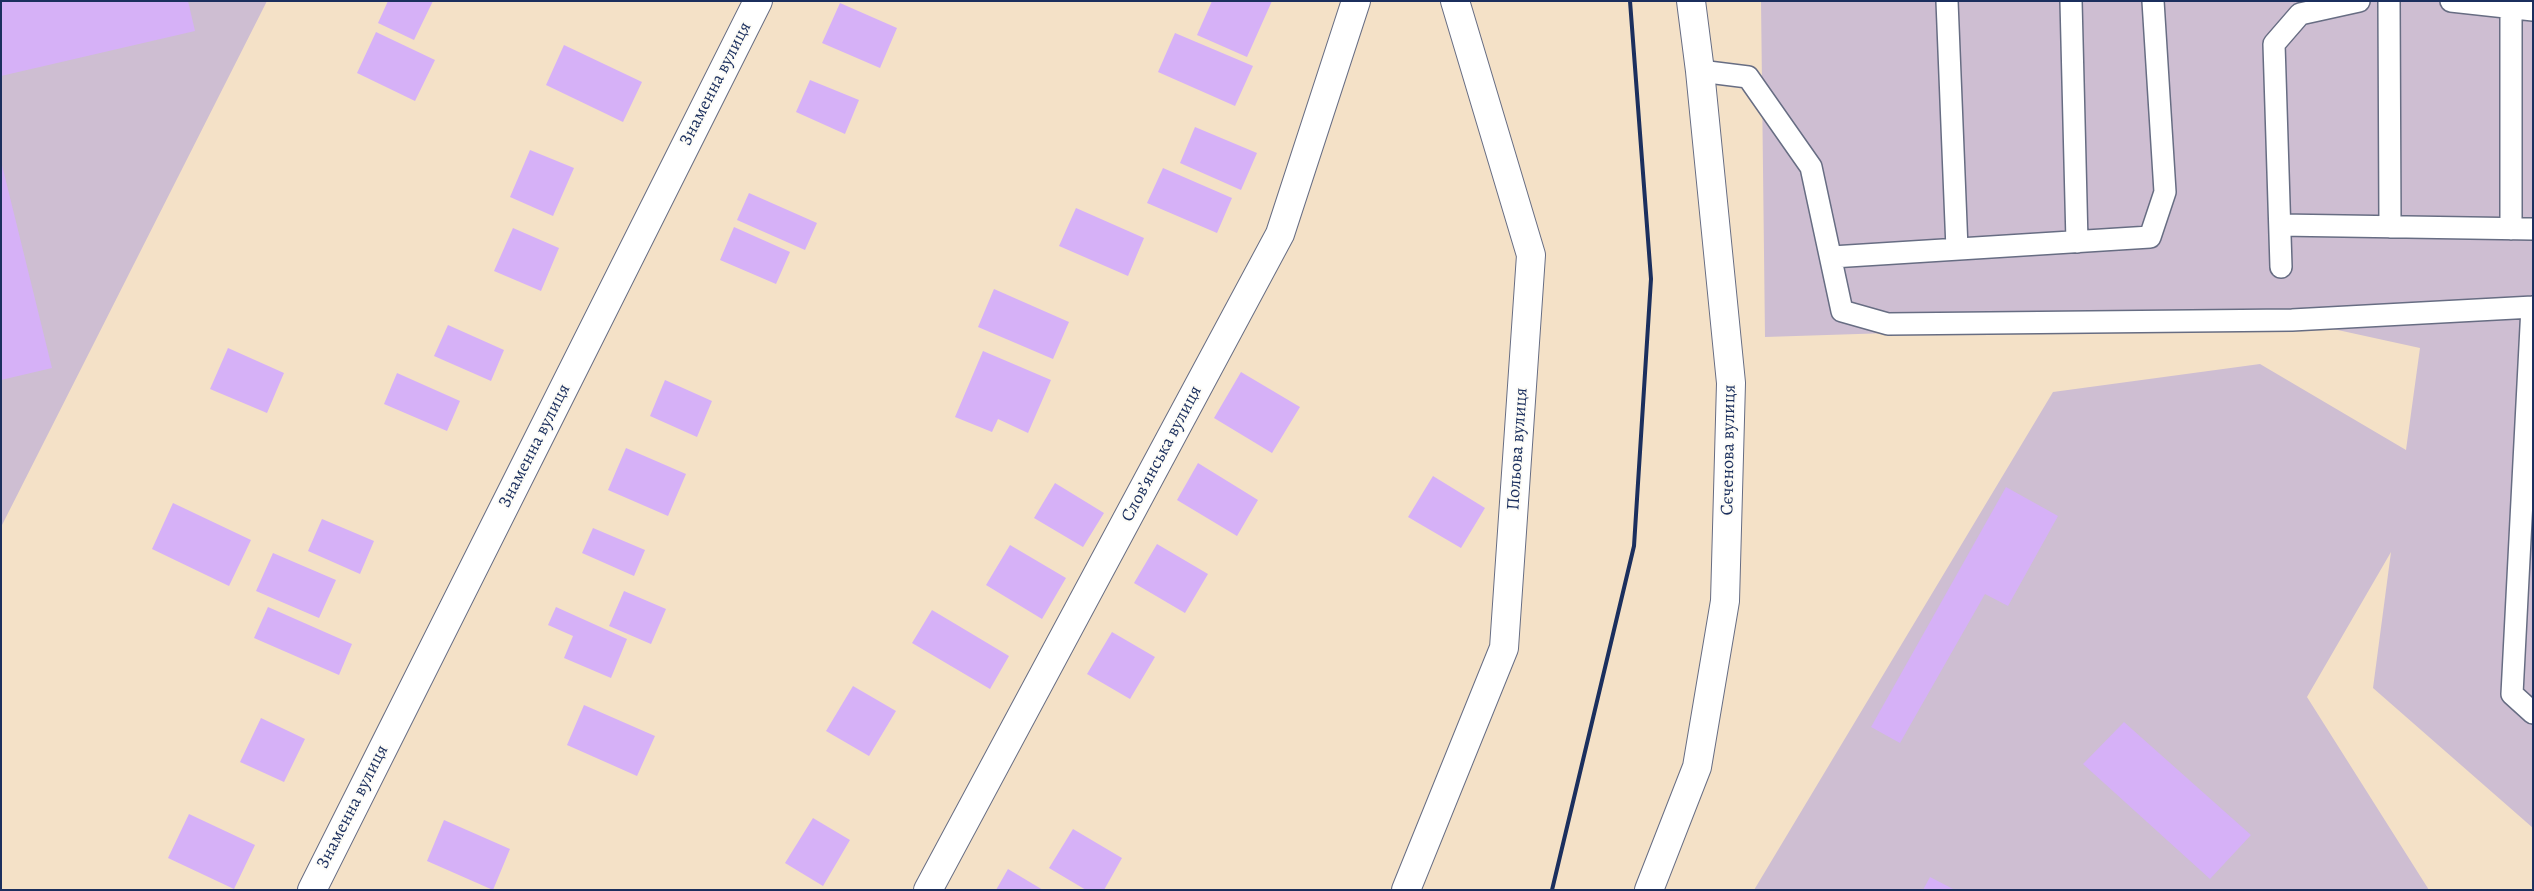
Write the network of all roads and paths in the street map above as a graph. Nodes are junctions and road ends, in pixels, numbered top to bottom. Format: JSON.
{"nodes":[{"id":1,"x":758,"y":1,"type":"edge"},
{"id":2,"x":1356,"y":1,"type":"edge"},
{"id":3,"x":1454,"y":1,"type":"edge"},
{"id":4,"x":1691,"y":1,"type":"edge"},
{"id":5,"x":1947,"y":1,"type":"edge"},
{"id":6,"x":2071,"y":1,"type":"edge"},
{"id":7,"x":2153,"y":1,"type":"edge"},
{"id":8,"x":2359,"y":1,"type":"edge"},
{"id":9,"x":2389,"y":1,"type":"edge"},
{"id":10,"x":2451,"y":1,"type":"edge"},
{"id":11,"x":2511,"y":7,"type":"junction"},
{"id":12,"x":2533,"y":10,"type":"edge"},
{"id":13,"x":1700,"y":71,"type":"junction"},
{"id":14,"x":2280,"y":225,"type":"junction"},
{"id":15,"x":2390,"y":227,"type":"junction"},
{"id":16,"x":2511,"y":228,"type":"junction"},
{"id":17,"x":2533,"y":229,"type":"edge"},
{"id":18,"x":2078,"y":242,"type":"junction"},
{"id":19,"x":1957,"y":249,"type":"junction"},
{"id":20,"x":1832,"y":257,"type":"junction"},
{"id":21,"x":2281,"y":267,"type":"dead end"},
{"id":22,"x":2532,"y":307,"type":"edge"},
{"id":23,"x":2533,"y":713,"type":"edge"},
{"id":24,"x":312,"y":890,"type":"edge"},
{"id":25,"x":928,"y":890,"type":"edge"},
{"id":26,"x":1406,"y":890,"type":"edge"},
{"id":27,"x":1649,"y":890,"type":"edge"}],
"edges":[{"from":1,"to":24,"type":"street","name":"Знаменна вулиця"},
{"from":2,"to":25,"type":"street","name":"Слов’янська вулиця"},
{"from":3,"to":26,"type":"street","name":"Польова вулиця"},
{"from":4,"to":13,"type":"street","name":"Сєченова вулиця"},
{"from":5,"to":19,"type":"lane"},
{"from":6,"to":18,"type":"lane"},
{"from":7,"to":18,"type":"lane"},
{"from":8,"to":14,"type":"lane"},
{"from":9,"to":15,"type":"lane"},
{"from":10,"to":11,"type":"lane"},
{"from":11,"to":12,"type":"lane"},
{"from":11,"to":16,"type":"lane"},
{"from":13,"to":20,"type":"lane"},
{"from":13,"to":27,"type":"street","name":"Сєченова вулиця"},
{"from":14,"to":15,"type":"lane"},
{"from":14,"to":21,"type":"lane"},
{"from":15,"to":16,"type":"lane"},
{"from":16,"to":17,"type":"lane"},
{"from":18,"to":19,"type":"lane"},
{"from":19,"to":20,"type":"lane"},
{"from":20,"to":22,"type":"lane"},
{"from":22,"to":23,"type":"lane"}]}
